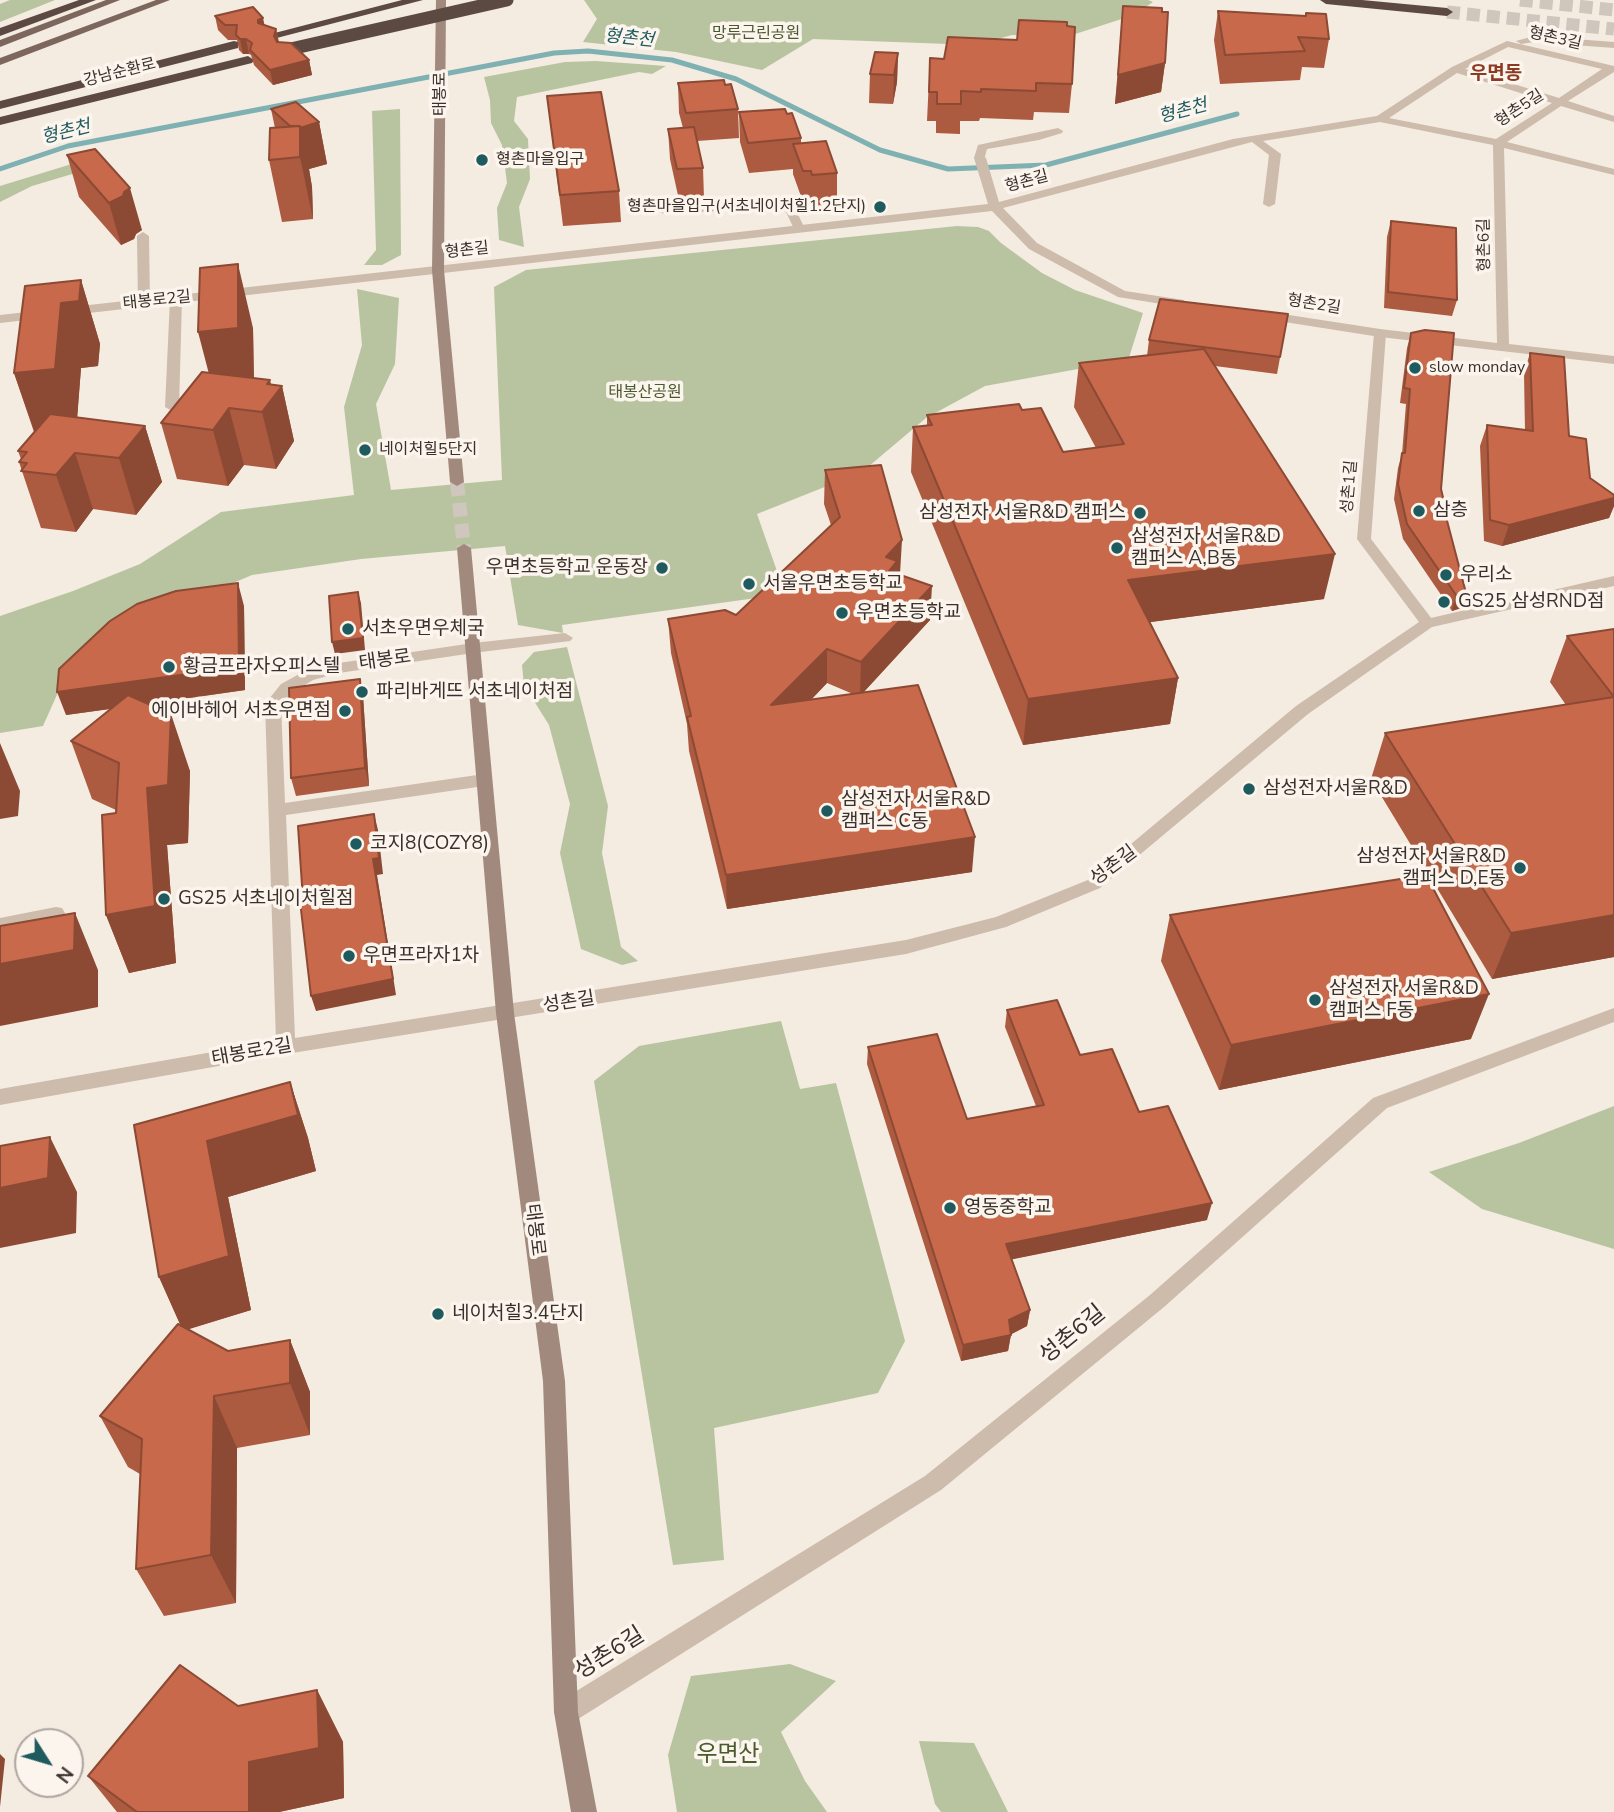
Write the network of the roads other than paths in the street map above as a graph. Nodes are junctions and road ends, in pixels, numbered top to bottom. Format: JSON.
{"nodes":[{"id":1,"x":90,"y":0,"type":"edge"},
{"id":2,"x":116,"y":0,"type":"edge"},
{"id":3,"x":165,"y":0,"type":"edge"},
{"id":4,"x":417,"y":0,"type":"edge"},
{"id":5,"x":441,"y":0,"type":"edge"},
{"id":6,"x":507,"y":0,"type":"edge"},
{"id":7,"x":1326,"y":0,"type":"edge"},
{"id":8,"x":1447,"y":12,"type":"tunnel mouth"},
{"id":9,"x":0,"y":32,"type":"edge"},
{"id":10,"x":269,"y":36,"type":"edge"},
{"id":11,"x":0,"y":44,"type":"edge"},
{"id":12,"x":1507,"y":44,"type":"junction"},
{"id":13,"x":234,"y":45,"type":"edge"},
{"id":14,"x":1614,"y":45,"type":"edge"},
{"id":15,"x":286,"y":50,"type":"edge"},
{"id":16,"x":248,"y":60,"type":"edge"},
{"id":17,"x":0,"y":62,"type":"edge"},
{"id":18,"x":1456,"y":69,"type":"junction"},
{"id":19,"x":1613,"y":69,"type":"edge"},
{"id":20,"x":1559,"y":102,"type":"junction"},
{"id":21,"x":0,"y":106,"type":"edge"},
{"id":22,"x":1380,"y":119,"type":"junction"},
{"id":23,"x":1614,"y":119,"type":"edge"},
{"id":24,"x":0,"y":121,"type":"edge"},
{"id":25,"x":1058,"y":131,"type":"dead end"},
{"id":26,"x":1254,"y":139,"type":"junction"},
{"id":27,"x":1498,"y":143,"type":"junction"},
{"id":28,"x":1614,"y":172,"type":"edge"},
{"id":29,"x":1269,"y":204,"type":"dead end"},
{"id":30,"x":995,"y":207,"type":"junction"},
{"id":31,"x":664,"y":211,"type":"dead end"},
{"id":32,"x":799,"y":229,"type":"junction"},
{"id":33,"x":144,"y":236,"type":"dead end"},
{"id":34,"x":438,"y":270,"type":"junction"},
{"id":35,"x":176,"y":299,"type":"junction"},
{"id":36,"x":144,"y":303,"type":"junction"},
{"id":37,"x":1199,"y":306,"type":"edge"},
{"id":38,"x":1251,"y":313,"type":"edge"},
{"id":39,"x":0,"y":319,"type":"edge"},
{"id":40,"x":1380,"y":333,"type":"junction"},
{"id":41,"x":1503,"y":347,"type":"junction"},
{"id":42,"x":1614,"y":360,"type":"edge"},
{"id":43,"x":172,"y":407,"type":"edge"},
{"id":44,"x":457,"y":482,"type":"tunnel mouth"},
{"id":45,"x":464,"y":548,"type":"tunnel mouth"},
{"id":46,"x":1614,"y":581,"type":"edge"},
{"id":47,"x":1427,"y":623,"type":"junction"},
{"id":48,"x":565,"y":638,"type":"dead end"},
{"id":49,"x":473,"y":648,"type":"junction"},
{"id":50,"x":484,"y":780,"type":"junction"},
{"id":51,"x":277,"y":810,"type":"junction"},
{"id":52,"x":56,"y":913,"type":"edge"},
{"id":53,"x":0,"y":925,"type":"edge"},
{"id":54,"x":505,"y":1013,"type":"junction"},
{"id":55,"x":1614,"y":1015,"type":"edge"},
{"id":56,"x":286,"y":1047,"type":"junction"},
{"id":57,"x":0,"y":1097,"type":"edge"},
{"id":58,"x":566,"y":1712,"type":"junction"},
{"id":59,"x":584,"y":1812,"type":"edge"}],
"edges":[{"from":1,"to":9,"type":"highway"},
{"from":2,"to":11,"type":"main road"},
{"from":3,"to":17,"type":"main road"},
{"from":4,"to":10,"type":"highway"},
{"from":5,"to":34,"type":"street","name":"태봉로"},
{"from":6,"to":15,"type":"highway","bridge":true},
{"from":7,"to":8,"type":"highway"},
{"from":12,"to":14,"type":"street"},
{"from":12,"to":18,"type":"street","name":"형촌3길"},
{"from":12,"to":19,"type":"street","name":"형촌3길"},
{"from":13,"to":21,"type":"highway","name":"강남순환로"},
{"from":16,"to":24,"type":"highway","name":"강남순환로"},
{"from":18,"to":20,"type":"street"},
{"from":18,"to":22,"type":"street","name":"형촌3길"},
{"from":19,"to":20,"type":"street","name":"형촌5길"},
{"from":20,"to":23,"type":"street","name":"형촌5길"},
{"from":20,"to":27,"type":"street","name":"형촌5길"},
{"from":22,"to":26,"type":"street","name":"형촌길"},
{"from":22,"to":27,"type":"street","name":"형촌길"},
{"from":25,"to":30,"type":"street"},
{"from":26,"to":29,"type":"street"},
{"from":26,"to":30,"type":"street","name":"형촌길"},
{"from":27,"to":28,"type":"street","name":"형촌길"},
{"from":27,"to":41,"type":"street","name":"형촌6길"},
{"from":30,"to":32,"type":"street","name":"형촌길"},
{"from":30,"to":37,"type":"street"},
{"from":31,"to":32,"type":"street"},
{"from":32,"to":34,"type":"street","name":"형촌길"},
{"from":33,"to":36,"type":"street"},
{"from":34,"to":35,"type":"street","name":"태봉로2길"},
{"from":34,"to":44,"type":"street","name":"태봉로"},
{"from":35,"to":36,"type":"street","name":"태봉로2길"},
{"from":35,"to":43,"type":"street"},
{"from":36,"to":39,"type":"street","name":"태봉로2길"},
{"from":38,"to":40,"type":"street","name":"형촌2길"},
{"from":40,"to":41,"type":"street","name":"형촌2길"},
{"from":40,"to":47,"type":"street","name":"성촌1길"},
{"from":41,"to":42,"type":"street","name":"형촌2길"},
{"from":45,"to":49,"type":"street","name":"태봉로"},
{"from":46,"to":47,"type":"street","name":"성촌길"},
{"from":47,"to":54,"type":"street","name":"성촌길"},
{"from":48,"to":49,"type":"street"},
{"from":49,"to":50,"type":"street","name":"태봉로"},
{"from":49,"to":51,"type":"street","name":"태봉로"},
{"from":50,"to":51,"type":"street"},
{"from":50,"to":54,"type":"street","name":"태봉로"},
{"from":51,"to":56,"type":"street","name":"태봉로"},
{"from":52,"to":53,"type":"street"},
{"from":54,"to":56,"type":"street","name":"태봉로2길"},
{"from":54,"to":58,"type":"street","name":"태봉로"},
{"from":55,"to":58,"type":"street","name":"성촌6길"},
{"from":56,"to":57,"type":"street","name":"태봉로2길"},
{"from":58,"to":59,"type":"street","name":"태봉로"}]}
